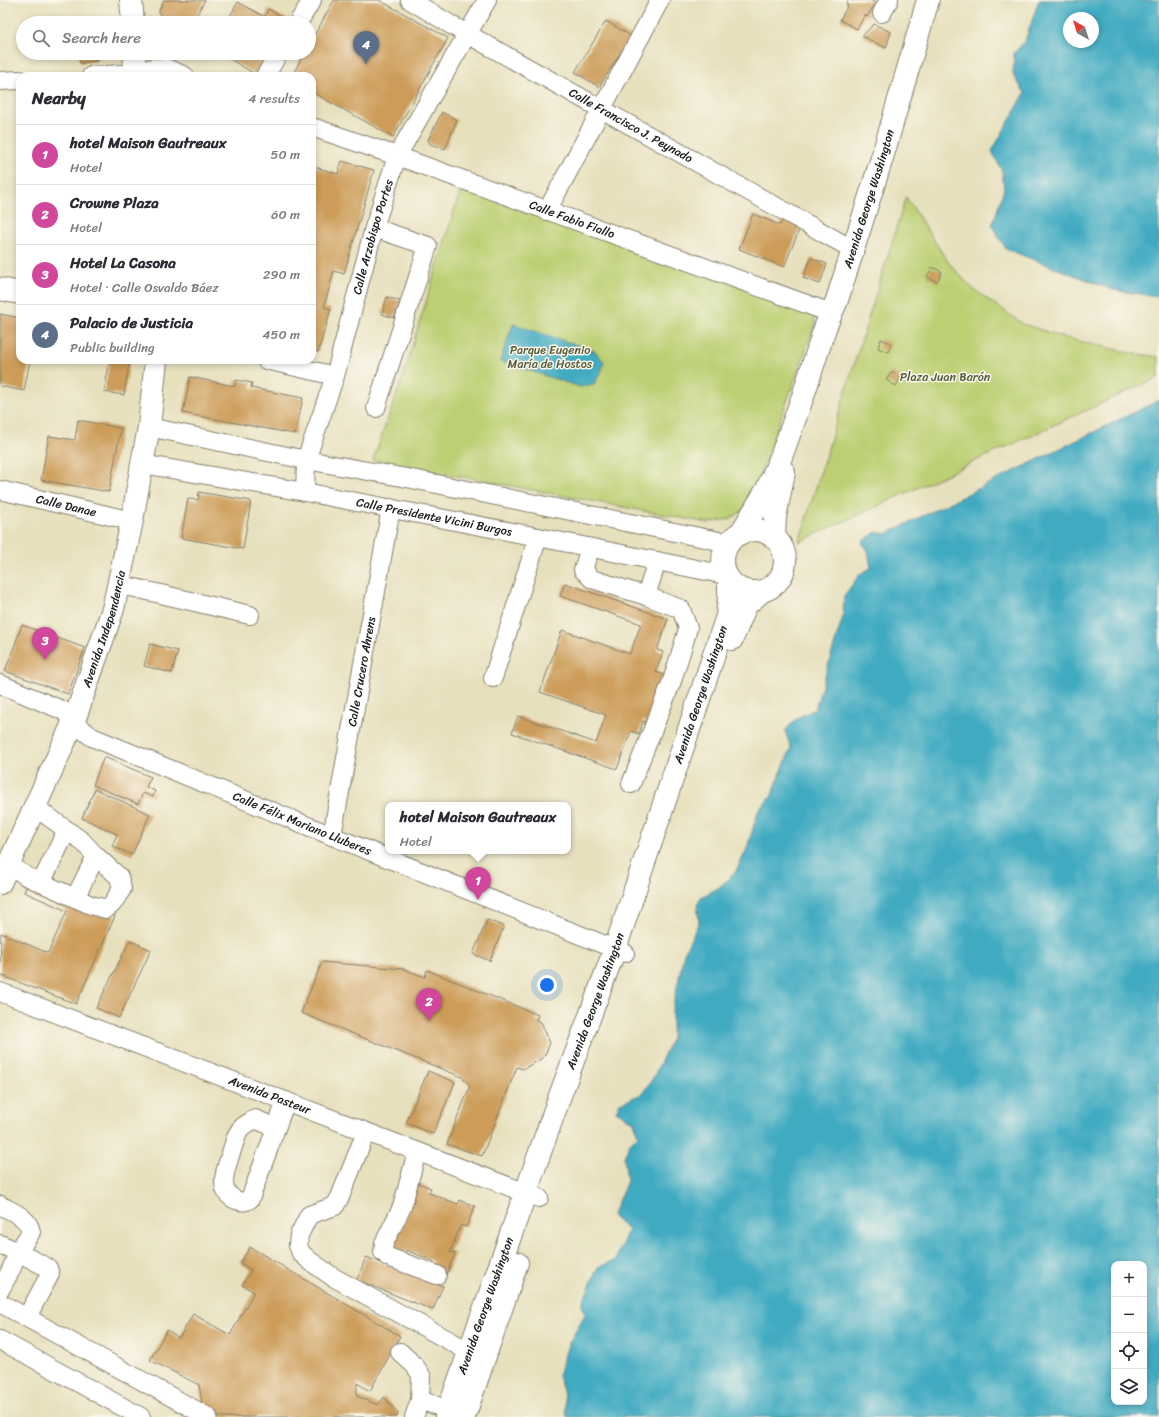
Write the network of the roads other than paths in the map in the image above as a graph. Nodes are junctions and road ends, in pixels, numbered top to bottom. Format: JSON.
{"nodes":[{"id":1,"x":312,"y":0,"type":"edge"},
{"id":2,"x":410,"y":0,"type":"edge"},
{"id":3,"x":487,"y":0,"type":"edge"},
{"id":4,"x":660,"y":0,"type":"edge"},
{"id":5,"x":928,"y":0,"type":"edge"},
{"id":6,"x":302,"y":16,"type":"edge"},
{"id":7,"x":468,"y":34,"type":"junction"},
{"id":8,"x":275,"y":60,"type":"edge"},
{"id":9,"x":135,"y":67,"type":"edge"},
{"id":10,"x":111,"y":72,"type":"edge"},
{"id":11,"x":176,"y":72,"type":"edge"},
{"id":12,"x":267,"y":72,"type":"edge"},
{"id":13,"x":16,"y":80,"type":"edge"},
{"id":14,"x":0,"y":81,"type":"edge"},
{"id":15,"x":601,"y":109,"type":"junction"},
{"id":16,"x":316,"y":127,"type":"edge"},
{"id":17,"x":397,"y":156,"type":"junction"},
{"id":18,"x":547,"y":211,"type":"junction"},
{"id":19,"x":374,"y":228,"type":"junction"},
{"id":20,"x":852,"y":249,"type":"junction"},
{"id":21,"x":0,"y":289,"type":"edge"},
{"id":22,"x":16,"y":292,"type":"edge"},
{"id":23,"x":831,"y":313,"type":"junction"},
{"id":24,"x":156,"y":364,"type":"edge"},
{"id":25,"x":283,"y":364,"type":"edge"},
{"id":26,"x":335,"y":376,"type":"junction"},
{"id":27,"x":803,"y":396,"type":"junction"},
{"id":28,"x":376,"y":408,"type":"dead end"},
{"id":29,"x":148,"y":427,"type":"junction"},
{"id":30,"x":306,"y":460,"type":"junction"},
{"id":31,"x":142,"y":464,"type":"junction"},
{"id":32,"x":0,"y":490,"type":"edge"},
{"id":33,"x":305,"y":492,"type":"junction"},
{"id":34,"x":391,"y":508,"type":"junction"},
{"id":35,"x":132,"y":521,"type":"junction"},
{"id":36,"x":538,"y":537,"type":"junction"},
{"id":37,"x":735,"y":538,"type":"junction"},
{"id":38,"x":774,"y":538,"type":"junction"},
{"id":39,"x":590,"y":548,"type":"junction"},
{"id":40,"x":657,"y":562,"type":"junction"},
{"id":41,"x":727,"y":578,"type":"junction"},
{"id":42,"x":118,"y":584,"type":"junction"},
{"id":43,"x":760,"y":592,"type":"junction"},
{"id":44,"x":646,"y":596,"type":"junction"},
{"id":45,"x":250,"y":615,"type":"dead end"},
{"id":46,"x":493,"y":678,"type":"dead end"},
{"id":47,"x":0,"y":684,"type":"edge"},
{"id":48,"x":74,"y":721,"type":"junction"},
{"id":49,"x":631,"y":784,"type":"dead end"},
{"id":50,"x":35,"y":807,"type":"junction"},
{"id":51,"x":67,"y":830,"type":"junction"},
{"id":52,"x":332,"y":836,"type":"junction"},
{"id":53,"x":96,"y":856,"type":"junction"},
{"id":54,"x":4,"y":873,"type":"edge"},
{"id":55,"x":41,"y":882,"type":"junction"},
{"id":56,"x":76,"y":898,"type":"junction"},
{"id":57,"x":620,"y":951,"type":"junction"},
{"id":58,"x":0,"y":992,"type":"edge"},
{"id":59,"x":286,"y":1101,"type":"junction"},
{"id":60,"x":276,"y":1128,"type":"dead end"},
{"id":61,"x":366,"y":1132,"type":"junction"},
{"id":62,"x":417,"y":1152,"type":"junction"},
{"id":63,"x":533,"y":1196,"type":"junction"},
{"id":64,"x":0,"y":1205,"type":"edge"},
{"id":65,"x":0,"y":1244,"type":"edge"},
{"id":66,"x":18,"y":1252,"type":"junction"},
{"id":67,"x":438,"y":1275,"type":"dead end"},
{"id":68,"x":0,"y":1290,"type":"edge"},
{"id":69,"x":0,"y":1303,"type":"edge"},
{"id":70,"x":26,"y":1317,"type":"junction"},
{"id":71,"x":0,"y":1340,"type":"edge"},
{"id":72,"x":400,"y":1352,"type":"dead end"},
{"id":73,"x":470,"y":1352,"type":"junction"},
{"id":74,"x":420,"y":1400,"type":"junction"},
{"id":75,"x":453,"y":1414,"type":"edge"},
{"id":76,"x":141,"y":1417,"type":"edge"},
{"id":77,"x":208,"y":1417,"type":"edge"},
{"id":78,"x":414,"y":1417,"type":"edge"}],
"edges":[{"from":1,"to":6,"type":"street"},
{"from":2,"to":7,"type":"street","name":"Calle Francisco J. Peynado"},
{"from":3,"to":7,"type":"street","name":"Calle Arzobispo Portes"},
{"from":4,"to":15,"type":"street"},
{"from":5,"to":20,"type":"main road","name":"Avenida George Washington"},
{"from":7,"to":15,"type":"street","name":"Calle Francisco J. Peynado"},
{"from":7,"to":17,"type":"street","name":"Calle Arzobispo Portes"},
{"from":8,"to":12,"type":"street"},
{"from":9,"to":10,"type":"street"},
{"from":9,"to":11,"type":"street"},
{"from":13,"to":14,"type":"street"},
{"from":15,"to":18,"type":"street"},
{"from":15,"to":20,"type":"street","name":"Calle Francisco J. Peynado"},
{"from":16,"to":17,"type":"street","name":"Calle Fabio Fiallo"},
{"from":17,"to":18,"type":"street","name":"Calle Fabio Fiallo"},
{"from":17,"to":19,"type":"street","name":"Calle Arzobispo Portes"},
{"from":18,"to":23,"type":"street","name":"Calle Fabio Fiallo"},
{"from":19,"to":26,"type":"street","name":"Calle Arzobispo Portes"},
{"from":19,"to":28,"type":"street"},
{"from":20,"to":23,"type":"main road","name":"Avenida George Washington"},
{"from":21,"to":22,"type":"main road"},
{"from":23,"to":27,"type":"main road","name":"Avenida George Washington"},
{"from":24,"to":29,"type":"main road","name":"Avenida Independencia"},
{"from":25,"to":26,"type":"street"},
{"from":26,"to":30,"type":"street","name":"Calle Arzobispo Portes"},
{"from":27,"to":37,"type":"main road","name":"Avenida George Washington"},
{"from":27,"to":38,"type":"main road","name":"Avenida George Washington"},
{"from":29,"to":30,"type":"street"},
{"from":29,"to":31,"type":"main road","name":"Avenida Independencia"},
{"from":30,"to":33,"type":"street","name":"Calle Arzobispo Portes"},
{"from":30,"to":37,"type":"street"},
{"from":31,"to":33,"type":"street","name":"Calle Presidente Vicini Burgos"},
{"from":31,"to":35,"type":"main road","name":"Avenida Independencia"},
{"from":32,"to":35,"type":"street","name":"Calle Danae"},
{"from":33,"to":34,"type":"street","name":"Calle Presidente Vicini Burgos"},
{"from":34,"to":36,"type":"street","name":"Calle Presidente Vicini Burgos"},
{"from":34,"to":52,"type":"street","name":"Calle Crucero Ahrens"},
{"from":35,"to":42,"type":"main road","name":"Avenida Independencia"},
{"from":36,"to":39,"type":"street","name":"Calle Presidente Vicini Burgos"},
{"from":36,"to":46,"type":"street"},
{"from":37,"to":38,"type":"main road"},
{"from":37,"to":41,"type":"main road"},
{"from":38,"to":43,"type":"main road"},
{"from":39,"to":40,"type":"street","name":"Calle Presidente Vicini Burgos"},
{"from":39,"to":44,"type":"street"},
{"from":40,"to":41,"type":"street","name":"Calle Presidente Vicini Burgos"},
{"from":40,"to":44,"type":"street"},
{"from":41,"to":43,"type":"main road"},
{"from":41,"to":57,"type":"main road","name":"Avenida George Washington"},
{"from":42,"to":45,"type":"street"},
{"from":42,"to":48,"type":"main road","name":"Avenida Independencia"},
{"from":43,"to":57,"type":"main road","name":"Avenida George Washington"},
{"from":44,"to":49,"type":"street"},
{"from":47,"to":48,"type":"street","name":"Calle Félix Mariano Lluberes"},
{"from":48,"to":50,"type":"main road","name":"Avenida Independencia"},
{"from":48,"to":52,"type":"street","name":"Calle Félix Mariano Lluberes"},
{"from":50,"to":51,"type":"street"},
{"from":50,"to":54,"type":"main road","name":"Avenida Independencia"},
{"from":51,"to":53,"type":"street"},
{"from":51,"to":55,"type":"street"},
{"from":52,"to":57,"type":"street","name":"Calle Félix Mariano Lluberes"},
{"from":53,"to":56,"type":"street"},
{"from":53,"to":56,"type":"street"},
{"from":54,"to":55,"type":"street"},
{"from":55,"to":56,"type":"street"},
{"from":57,"to":63,"type":"main road","name":"Avenida George Washington"},
{"from":58,"to":59,"type":"street","name":"Avenida Pasteur"},
{"from":59,"to":60,"type":"street"},
{"from":59,"to":61,"type":"street","name":"Avenida Pasteur"},
{"from":61,"to":62,"type":"street","name":"Avenida Pasteur"},
{"from":61,"to":73,"type":"street"},
{"from":62,"to":63,"type":"street","name":"Avenida Pasteur"},
{"from":62,"to":67,"type":"street"},
{"from":63,"to":73,"type":"main road","name":"Avenida George Washington"},
{"from":63,"to":75,"type":"main road","name":"Avenida George Washington"},
{"from":64,"to":66,"type":"street"},
{"from":65,"to":66,"type":"street"},
{"from":66,"to":68,"type":"street"},
{"from":66,"to":70,"type":"street"},
{"from":69,"to":70,"type":"street"},
{"from":70,"to":77,"type":"street"},
{"from":71,"to":76,"type":"street"},
{"from":72,"to":74,"type":"street"},
{"from":73,"to":75,"type":"main road","name":"Avenida George Washington"},
{"from":74,"to":75,"type":"street"},
{"from":74,"to":78,"type":"street"}]}
